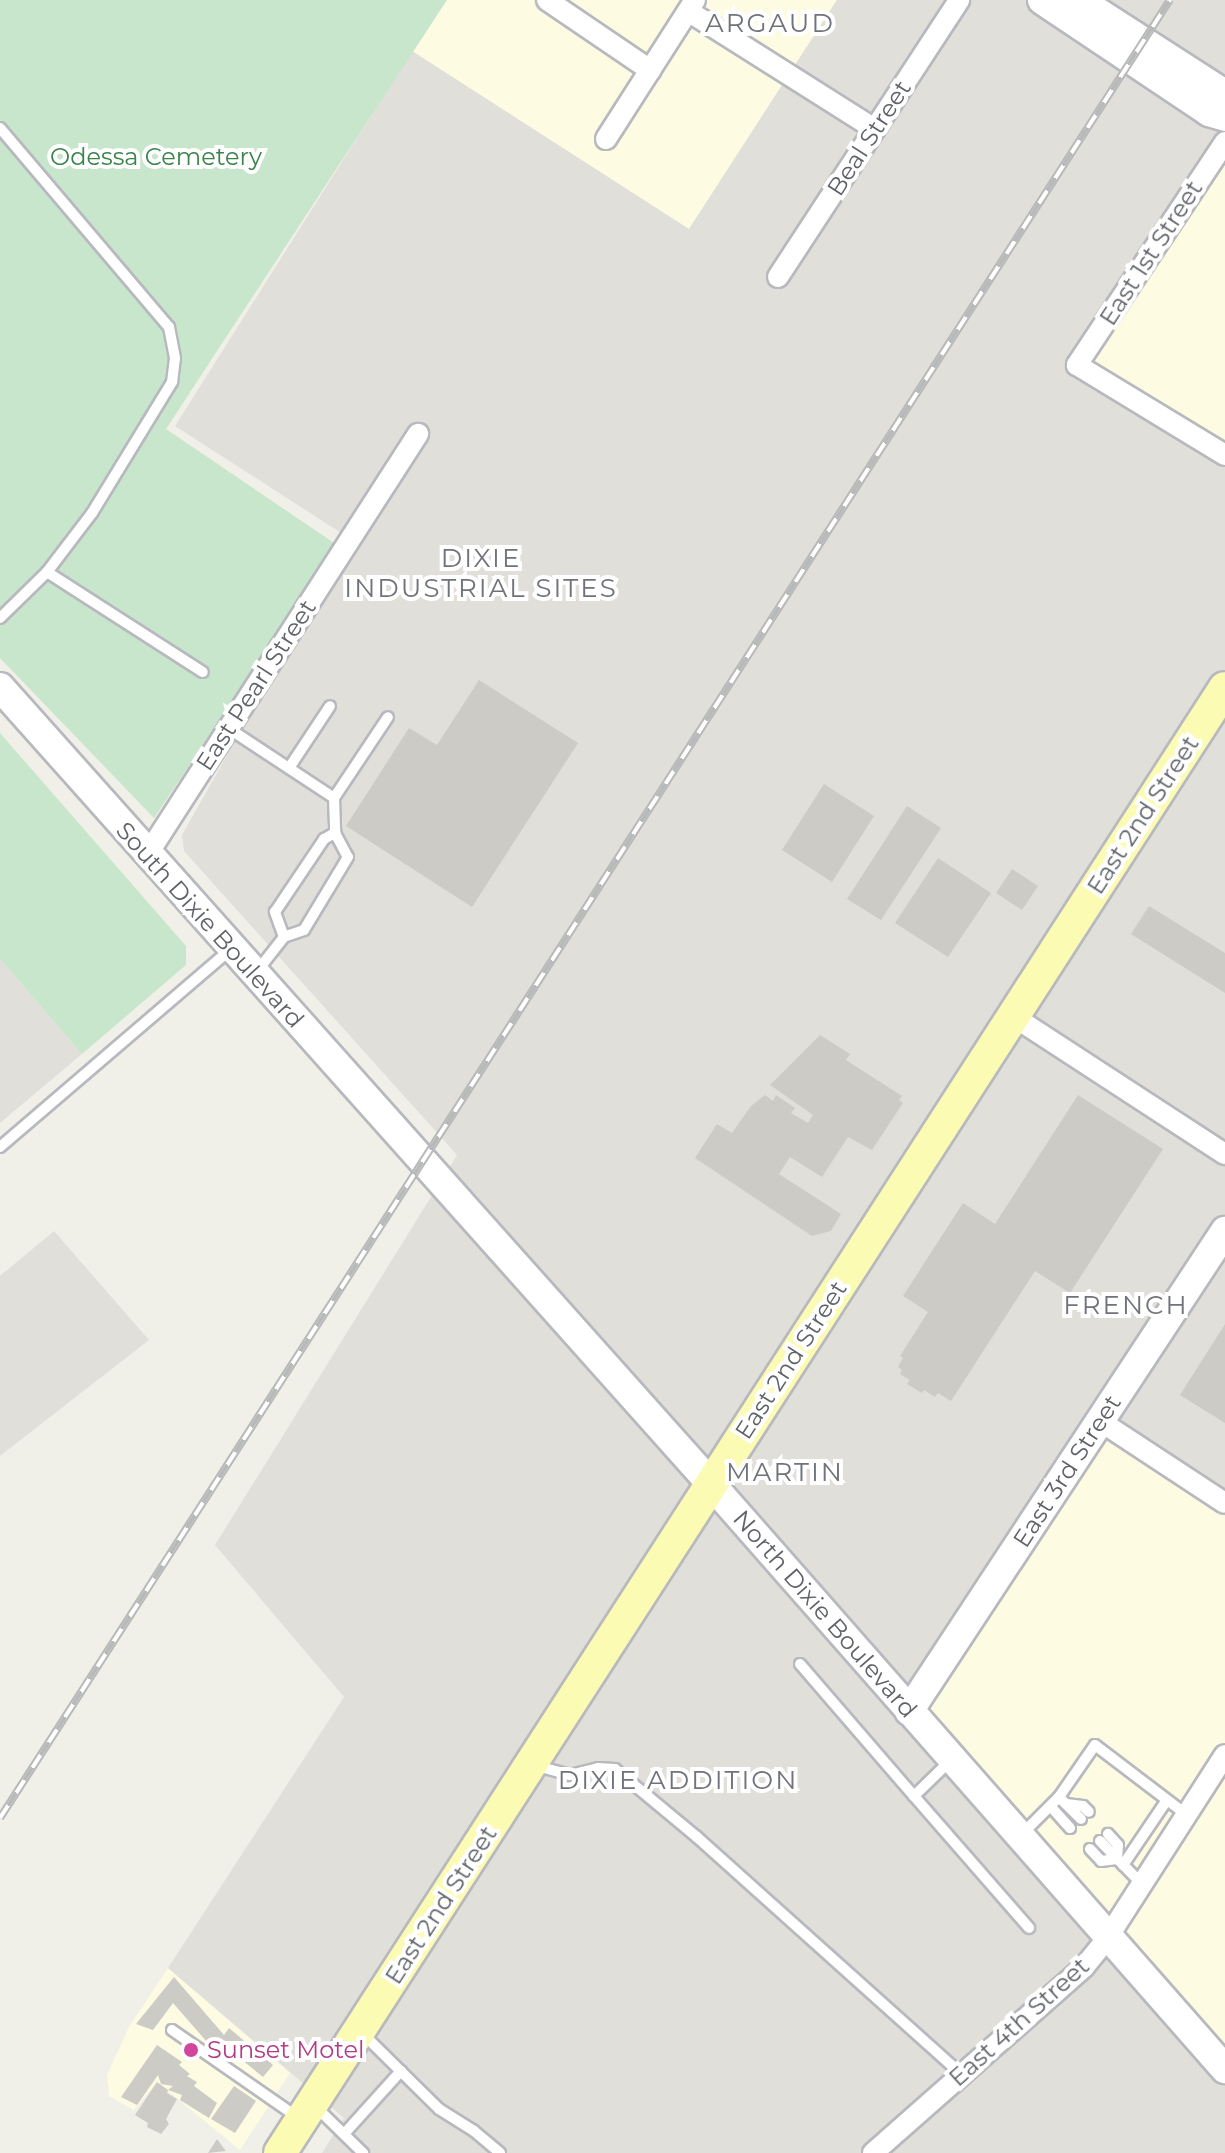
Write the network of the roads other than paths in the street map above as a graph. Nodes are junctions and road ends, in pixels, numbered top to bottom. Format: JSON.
{"nodes":[{"id":1,"x":547,"y":0,"type":"edge"},
{"id":2,"x":959,"y":0,"type":"edge"},
{"id":3,"x":1042,"y":0,"type":"edge"},
{"id":4,"x":1079,"y":0,"type":"edge"},
{"id":5,"x":692,"y":6,"type":"edge"},
{"id":6,"x":1137,"y":50,"type":"junction"},
{"id":7,"x":650,"y":70,"type":"junction"},
{"id":8,"x":1225,"y":94,"type":"edge"},
{"id":9,"x":1225,"y":117,"type":"edge"},
{"id":10,"x":0,"y":128,"type":"edge"},
{"id":11,"x":875,"y":129,"type":"junction"},
{"id":12,"x":606,"y":139,"type":"dead end"},
{"id":13,"x":1225,"y":142,"type":"edge"},
{"id":14,"x":778,"y":277,"type":"dead end"},
{"id":15,"x":418,"y":434,"type":"dead end"},
{"id":16,"x":1225,"y":455,"type":"edge"},
{"id":17,"x":47,"y":572,"type":"junction"},
{"id":18,"x":0,"y":618,"type":"edge"},
{"id":19,"x":203,"y":672,"type":"dead end"},
{"id":20,"x":0,"y":687,"type":"edge"},
{"id":21,"x":1225,"y":688,"type":"edge"},
{"id":22,"x":330,"y":706,"type":"dead end"},
{"id":23,"x":388,"y":717,"type":"dead end"},
{"id":24,"x":228,"y":728,"type":"junction"},
{"id":25,"x":289,"y":768,"type":"junction"},
{"id":26,"x":334,"y":798,"type":"junction"},
{"id":27,"x":335,"y":833,"type":"junction"},
{"id":28,"x":147,"y":855,"type":"junction"},
{"id":29,"x":284,"y":937,"type":"junction"},
{"id":30,"x":231,"y":949,"type":"junction"},
{"id":31,"x":254,"y":975,"type":"junction"},
{"id":32,"x":1013,"y":1016,"type":"junction"},
{"id":33,"x":0,"y":1147,"type":"edge"},
{"id":34,"x":1225,"y":1154,"type":"edge"},
{"id":35,"x":423,"y":1161,"type":"joint"},
{"id":36,"x":1225,"y":1231,"type":"edge"},
{"id":37,"x":1100,"y":1421,"type":"junction"},
{"id":38,"x":711,"y":1484,"type":"junction"},
{"id":39,"x":1225,"y":1503,"type":"edge"},
{"id":40,"x":800,"y":1664,"type":"dead end"},
{"id":41,"x":909,"y":1711,"type":"junction"},
{"id":42,"x":1225,"y":1755,"type":"edge"},
{"id":43,"x":951,"y":1760,"type":"junction"},
{"id":44,"x":531,"y":1764,"type":"junction"},
{"id":45,"x":914,"y":1796,"type":"junction"},
{"id":46,"x":1063,"y":1800,"type":"junction"},
{"id":47,"x":1167,"y":1800,"type":"junction"},
{"id":48,"x":1052,"y":1808,"type":"junction"},
{"id":49,"x":1187,"y":1815,"type":"junction"},
{"id":50,"x":1085,"y":1816,"type":"dead end"},
{"id":51,"x":1070,"y":1828,"type":"dead end"},
{"id":52,"x":1019,"y":1837,"type":"junction"},
{"id":53,"x":1104,"y":1837,"type":"dead end"},
{"id":54,"x":1090,"y":1849,"type":"dead end"},
{"id":55,"x":1120,"y":1862,"type":"junction"},
{"id":56,"x":1142,"y":1884,"type":"junction"},
{"id":57,"x":1029,"y":1928,"type":"dead end"},
{"id":58,"x":1108,"y":1937,"type":"junction"},
{"id":59,"x":172,"y":2030,"type":"dead end"},
{"id":60,"x":359,"y":2031,"type":"junction"},
{"id":61,"x":1225,"y":2069,"type":"edge"},
{"id":62,"x":401,"y":2071,"type":"junction"},
{"id":63,"x":962,"y":2075,"type":"junction"},
{"id":64,"x":307,"y":2112,"type":"junction"},
{"id":65,"x":344,"y":2134,"type":"junction"},
{"id":66,"x":280,"y":2153,"type":"edge"},
{"id":67,"x":363,"y":2153,"type":"edge"},
{"id":68,"x":500,"y":2153,"type":"edge"},
{"id":69,"x":873,"y":2153,"type":"edge"}],
"edges":[{"from":1,"to":7,"type":"street"},
{"from":2,"to":11,"type":"street","name":"Beal Street"},
{"from":3,"to":6,"type":"main road"},
{"from":4,"to":6,"type":"main road"},
{"from":5,"to":7,"type":"street"},
{"from":5,"to":11,"type":"street"},
{"from":6,"to":8,"type":"main road"},
{"from":6,"to":9,"type":"main road"},
{"from":7,"to":12,"type":"street"},
{"from":10,"to":17,"type":"lane"},
{"from":11,"to":14,"type":"street","name":"Beal Street"},
{"from":13,"to":16,"type":"street","name":"East 1st Street"},
{"from":15,"to":24,"type":"street","name":"East Pearl Street"},
{"from":17,"to":18,"type":"lane"},
{"from":17,"to":19,"type":"lane"},
{"from":20,"to":28,"type":"main road","name":"South Dixie Boulevard"},
{"from":21,"to":32,"type":"main road","name":"East 2nd Street"},
{"from":22,"to":25,"type":"lane"},
{"from":23,"to":26,"type":"lane"},
{"from":24,"to":25,"type":"lane"},
{"from":24,"to":28,"type":"street","name":"East Pearl Street"},
{"from":25,"to":26,"type":"lane"},
{"from":26,"to":27,"type":"lane"},
{"from":27,"to":29,"type":"lane"},
{"from":27,"to":29,"type":"lane"},
{"from":28,"to":30,"type":"main road","name":"South Dixie Boulevard"},
{"from":29,"to":31,"type":"lane"},
{"from":30,"to":31,"type":"main road","name":"South Dixie Boulevard"},
{"from":30,"to":33,"type":"lane"},
{"from":31,"to":35,"type":"main road","name":"South Dixie Boulevard"},
{"from":32,"to":34,"type":"street"},
{"from":32,"to":38,"type":"main road","name":"East 2nd Street"},
{"from":35,"to":38,"type":"main road","name":"North Dixie Boulevard"},
{"from":36,"to":37,"type":"main road","name":"East 3rd Street"},
{"from":37,"to":39,"type":"street"},
{"from":37,"to":41,"type":"main road","name":"East 3rd Street"},
{"from":38,"to":41,"type":"main road","name":"North Dixie Boulevard"},
{"from":38,"to":44,"type":"main road","name":"East 2nd Street"},
{"from":40,"to":45,"type":"lane"},
{"from":41,"to":43,"type":"main road","name":"North Dixie Boulevard"},
{"from":42,"to":49,"type":"street","name":"East 4th Street"},
{"from":43,"to":45,"type":"lane"},
{"from":43,"to":52,"type":"main road","name":"North Dixie Boulevard"},
{"from":44,"to":60,"type":"main road","name":"East 2nd Street"},
{"from":44,"to":63,"type":"lane"},
{"from":45,"to":57,"type":"lane"},
{"from":46,"to":47,"type":"lane"},
{"from":46,"to":48,"type":"lane"},
{"from":46,"to":50,"type":"lane"},
{"from":47,"to":49,"type":"lane"},
{"from":47,"to":55,"type":"lane"},
{"from":48,"to":51,"type":"lane"},
{"from":48,"to":52,"type":"lane"},
{"from":49,"to":56,"type":"street","name":"East 4th Street"},
{"from":52,"to":58,"type":"main road","name":"North Dixie Boulevard"},
{"from":53,"to":55,"type":"lane"},
{"from":54,"to":55,"type":"lane"},
{"from":55,"to":56,"type":"lane"},
{"from":56,"to":58,"type":"street","name":"East 4th Street"},
{"from":58,"to":61,"type":"main road","name":"North Dixie Boulevard"},
{"from":58,"to":63,"type":"street","name":"East 4th Street"},
{"from":59,"to":64,"type":"lane"},
{"from":60,"to":62,"type":"lane"},
{"from":60,"to":64,"type":"main road","name":"East 2nd Street"},
{"from":62,"to":65,"type":"lane"},
{"from":62,"to":68,"type":"lane"},
{"from":63,"to":69,"type":"street","name":"East 4th Street"},
{"from":64,"to":65,"type":"lane"},
{"from":64,"to":66,"type":"main road","name":"East 2nd Street"},
{"from":65,"to":67,"type":"lane"}]}
